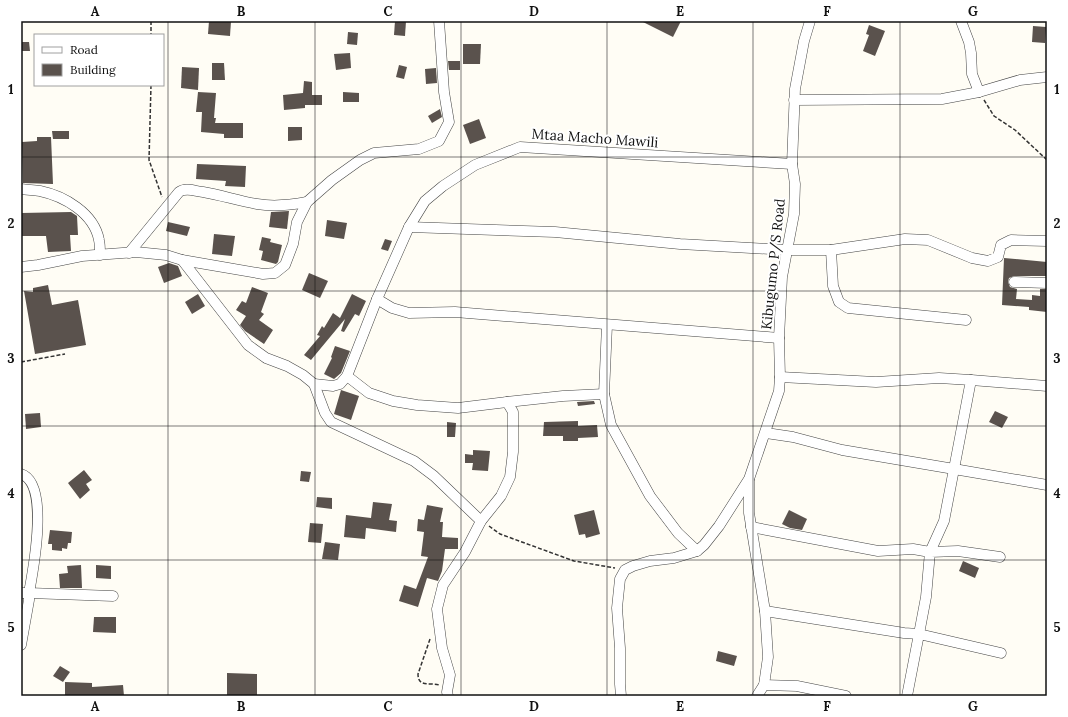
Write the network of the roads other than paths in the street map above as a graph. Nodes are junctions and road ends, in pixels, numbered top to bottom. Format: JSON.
{"nodes":[{"id":1,"x":439,"y":21,"type":"edge"},
{"id":2,"x":810,"y":21,"type":"edge"},
{"id":3,"x":961,"y":21,"type":"edge"},
{"id":4,"x":1047,"y":77,"type":"edge"},
{"id":5,"x":979,"y":92,"type":"junction"},
{"id":6,"x":794,"y":100,"type":"junction"},
{"id":7,"x":792,"y":164,"type":"junction"},
{"id":8,"x":21,"y":189,"type":"edge"},
{"id":9,"x":307,"y":202,"type":"junction"},
{"id":10,"x":409,"y":227,"type":"junction"},
{"id":11,"x":1047,"y":241,"type":"edge"},
{"id":12,"x":787,"y":250,"type":"junction"},
{"id":13,"x":831,"y":250,"type":"junction"},
{"id":14,"x":130,"y":253,"type":"junction"},
{"id":15,"x":100,"y":255,"type":"junction"},
{"id":16,"x":182,"y":260,"type":"junction"},
{"id":17,"x":21,"y":267,"type":"edge"},
{"id":18,"x":1014,"y":282,"type":"dead end"},
{"id":19,"x":1047,"y":283,"type":"edge"},
{"id":20,"x":377,"y":299,"type":"junction"},
{"id":21,"x":966,"y":320,"type":"dead end"},
{"id":22,"x":607,"y":325,"type":"junction"},
{"id":23,"x":778,"y":338,"type":"junction"},
{"id":24,"x":347,"y":376,"type":"junction"},
{"id":25,"x":780,"y":377,"type":"junction"},
{"id":26,"x":971,"y":380,"type":"junction"},
{"id":27,"x":314,"y":384,"type":"junction"},
{"id":28,"x":1047,"y":386,"type":"edge"},
{"id":29,"x":604,"y":394,"type":"junction"},
{"id":30,"x":507,"y":402,"type":"junction"},
{"id":31,"x":766,"y":433,"type":"junction"},
{"id":32,"x":954,"y":469,"type":"junction"},
{"id":33,"x":21,"y":474,"type":"edge"},
{"id":34,"x":749,"y":479,"type":"junction"},
{"id":35,"x":1047,"y":485,"type":"edge"},
{"id":36,"x":483,"y":519,"type":"junction"},
{"id":37,"x":752,"y":528,"type":"junction"},
{"id":38,"x":697,"y":551,"type":"junction"},
{"id":39,"x":930,"y":552,"type":"junction"},
{"id":40,"x":1000,"y":557,"type":"dead end"},
{"id":41,"x":25,"y":593,"type":"edge"},
{"id":42,"x":113,"y":596,"type":"dead end"},
{"id":43,"x":765,"y":610,"type":"junction"},
{"id":44,"x":919,"y":634,"type":"junction"},
{"id":45,"x":21,"y":645,"type":"edge"},
{"id":46,"x":1001,"y":653,"type":"dead end"},
{"id":47,"x":764,"y":685,"type":"junction"},
{"id":48,"x":447,"y":694,"type":"edge"},
{"id":49,"x":621,"y":696,"type":"edge"},
{"id":50,"x":757,"y":696,"type":"edge"},
{"id":51,"x":846,"y":696,"type":"edge"},
{"id":52,"x":907,"y":696,"type":"edge"}],
"edges":[{"from":1,"to":9,"type":"street"},
{"from":2,"to":6,"type":"street","name":"Kibugumo P/S Road"},
{"from":3,"to":5,"type":"street"},
{"from":4,"to":5,"type":"street"},
{"from":5,"to":6,"type":"street"},
{"from":6,"to":7,"type":"street","name":"Kibugumo P/S Road"},
{"from":7,"to":10,"type":"street","name":"Mtaa Macho Mawili"},
{"from":7,"to":12,"type":"street","name":"Kibugumo P/S Road"},
{"from":8,"to":15,"type":"street"},
{"from":9,"to":14,"type":"street"},
{"from":9,"to":16,"type":"street"},
{"from":10,"to":12,"type":"street"},
{"from":10,"to":20,"type":"street","name":"Mtaa Macho Mawili"},
{"from":11,"to":13,"type":"street"},
{"from":12,"to":13,"type":"street"},
{"from":12,"to":23,"type":"street","name":"Kibugumo P/S Road"},
{"from":13,"to":21,"type":"street"},
{"from":14,"to":15,"type":"street"},
{"from":14,"to":16,"type":"street"},
{"from":15,"to":17,"type":"street"},
{"from":16,"to":27,"type":"street"},
{"from":18,"to":19,"type":"street"},
{"from":20,"to":22,"type":"street"},
{"from":20,"to":24,"type":"street","name":"Mtaa Macho Mawili"},
{"from":22,"to":23,"type":"street"},
{"from":22,"to":29,"type":"street"},
{"from":23,"to":25,"type":"street","name":"Kibugumo P/S Road"},
{"from":24,"to":27,"type":"street"},
{"from":24,"to":30,"type":"street"},
{"from":25,"to":26,"type":"street"},
{"from":25,"to":31,"type":"street","name":"Kibugumo P/S Road"},
{"from":26,"to":28,"type":"street"},
{"from":26,"to":32,"type":"street"},
{"from":27,"to":36,"type":"street"},
{"from":29,"to":30,"type":"street"},
{"from":29,"to":38,"type":"street"},
{"from":30,"to":36,"type":"street"},
{"from":31,"to":32,"type":"street"},
{"from":31,"to":34,"type":"street","name":"Kibugumo P/S Road"},
{"from":32,"to":35,"type":"street"},
{"from":32,"to":39,"type":"street"},
{"from":33,"to":41,"type":"street"},
{"from":34,"to":37,"type":"street"},
{"from":34,"to":38,"type":"street","name":"Kibugumo P/S Road"},
{"from":36,"to":48,"type":"street"},
{"from":37,"to":39,"type":"street"},
{"from":37,"to":43,"type":"street"},
{"from":38,"to":49,"type":"street","name":"Kibugumo P/S Road"},
{"from":39,"to":40,"type":"street"},
{"from":39,"to":44,"type":"street"},
{"from":41,"to":42,"type":"street"},
{"from":41,"to":45,"type":"street"},
{"from":43,"to":44,"type":"street"},
{"from":43,"to":47,"type":"street"},
{"from":44,"to":46,"type":"street"},
{"from":44,"to":52,"type":"street"},
{"from":47,"to":50,"type":"street"},
{"from":47,"to":51,"type":"street"}]}
